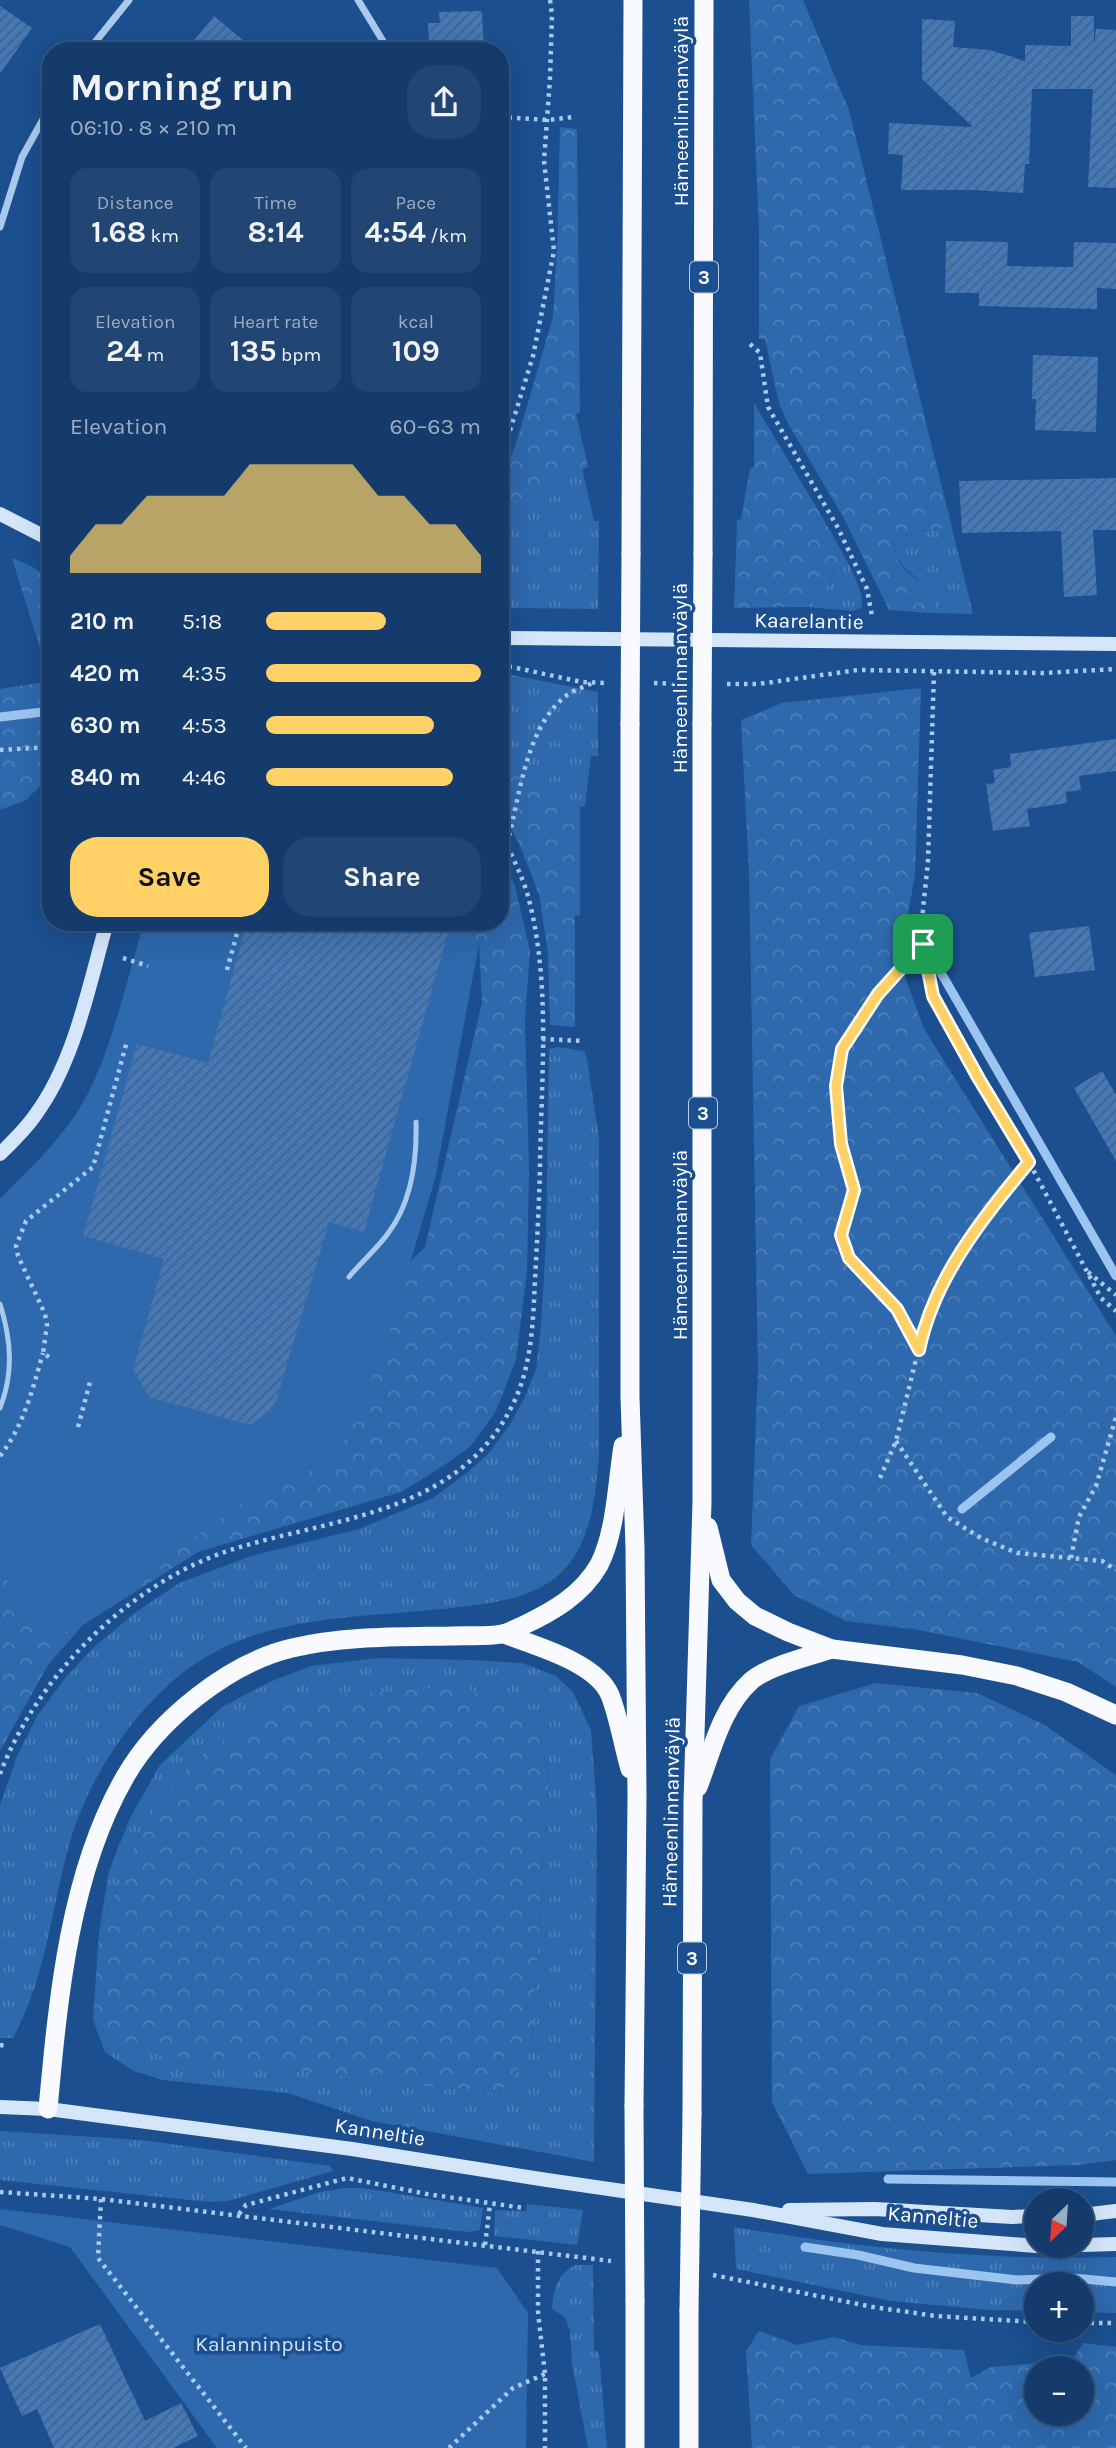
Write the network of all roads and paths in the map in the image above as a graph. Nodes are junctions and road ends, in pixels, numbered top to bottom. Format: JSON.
{"nodes":[{"id":1,"x":129,"y":0,"type":"edge"},
{"id":2,"x":358,"y":0,"type":"edge"},
{"id":3,"x":550,"y":0,"type":"edge"},
{"id":4,"x":633,"y":0,"type":"edge"},
{"id":5,"x":704,"y":0,"type":"edge"},
{"id":6,"x":95,"y":42,"type":"edge"},
{"id":7,"x":384,"y":42,"type":"edge"},
{"id":8,"x":573,"y":117,"type":"dead end"},
{"id":9,"x":509,"y":118,"type":"edge"},
{"id":10,"x":548,"y":120,"type":"junction"},
{"id":11,"x":42,"y":121,"type":"edge"},
{"id":12,"x":0,"y":227,"type":"edge"},
{"id":13,"x":750,"y":344,"type":"dead end"},
{"id":14,"x":509,"y":434,"type":"edge"},
{"id":15,"x":0,"y":514,"type":"edge"},
{"id":16,"x":42,"y":535,"type":"edge"},
{"id":17,"x":872,"y":616,"type":"dead end"},
{"id":18,"x":509,"y":638,"type":"edge"},
{"id":19,"x":1116,"y":644,"type":"edge"},
{"id":20,"x":509,"y":668,"type":"edge"},
{"id":21,"x":1116,"y":669,"type":"edge"},
{"id":22,"x":934,"y":672,"type":"junction"},
{"id":23,"x":593,"y":683,"type":"junction"},
{"id":24,"x":606,"y":683,"type":"dead end"},
{"id":25,"x":648,"y":683,"type":"dead end"},
{"id":26,"x":689,"y":684,"type":"dead end"},
{"id":27,"x":716,"y":684,"type":"dead end"},
{"id":28,"x":42,"y":748,"type":"edge"},
{"id":29,"x":0,"y":750,"type":"edge"},
{"id":30,"x":509,"y":836,"type":"edge"},
{"id":31,"x":509,"y":850,"type":"edge"},
{"id":32,"x":104,"y":931,"type":"edge"},
{"id":33,"x":238,"y":931,"type":"edge"},
{"id":34,"x":923,"y":944,"type":"junction"},
{"id":35,"x":123,"y":958,"type":"dead end"},
{"id":36,"x":148,"y":966,"type":"dead end"},
{"id":37,"x":227,"y":970,"type":"dead end"},
{"id":38,"x":542,"y":1038,"type":"junction"},
{"id":39,"x":127,"y":1041,"type":"dead end"},
{"id":40,"x":583,"y":1041,"type":"dead end"},
{"id":41,"x":416,"y":1122,"type":"dead end"},
{"id":42,"x":0,"y":1154,"type":"edge"},
{"id":43,"x":1029,"y":1162,"type":"junction"},
{"id":44,"x":1084,"y":1269,"type":"junction"},
{"id":45,"x":349,"y":1277,"type":"dead end"},
{"id":46,"x":1116,"y":1295,"type":"edge"},
{"id":47,"x":0,"y":1304,"type":"edge"},
{"id":48,"x":1116,"y":1311,"type":"edge"},
{"id":49,"x":919,"y":1350,"type":"junction"},
{"id":50,"x":43,"y":1353,"type":"junction"},
{"id":51,"x":49,"y":1357,"type":"dead end"},
{"id":52,"x":90,"y":1382,"type":"dead end"},
{"id":53,"x":630,"y":1397,"type":"junction"},
{"id":54,"x":0,"y":1408,"type":"edge"},
{"id":55,"x":1116,"y":1417,"type":"edge"},
{"id":56,"x":78,"y":1427,"type":"dead end"},
{"id":57,"x":896,"y":1441,"type":"junction"},
{"id":58,"x":0,"y":1456,"type":"edge"},
{"id":59,"x":880,"y":1478,"type":"dead end"},
{"id":60,"x":702,"y":1502,"type":"junction"},
{"id":61,"x":1071,"y":1558,"type":"junction"},
{"id":62,"x":1116,"y":1570,"type":"edge"},
{"id":63,"x":504,"y":1634,"type":"junction"},
{"id":64,"x":832,"y":1649,"type":"junction"},
{"id":65,"x":1116,"y":1715,"type":"edge"},
{"id":66,"x":0,"y":1771,"type":"edge"},
{"id":67,"x":637,"y":1797,"type":"junction"},
{"id":68,"x":693,"y":1801,"type":"junction"},
{"id":69,"x":0,"y":2045,"type":"edge"},
{"id":70,"x":6,"y":2046,"type":"dead end"},
{"id":71,"x":0,"y":2107,"type":"edge"},
{"id":72,"x":48,"y":2109,"type":"junction"},
{"id":73,"x":0,"y":2192,"type":"edge"},
{"id":74,"x":101,"y":2199,"type":"junction"},
{"id":75,"x":490,"y":2204,"type":"junction"},
{"id":76,"x":524,"y":2208,"type":"dead end"},
{"id":77,"x":753,"y":2210,"type":"junction"},
{"id":78,"x":1116,"y":2211,"type":"edge"},
{"id":79,"x":1094,"y":2214,"type":"edge"},
{"id":80,"x":239,"y":2215,"type":"junction"},
{"id":81,"x":1024,"y":2216,"type":"edge"},
{"id":82,"x":1116,"y":2244,"type":"edge"},
{"id":83,"x":485,"y":2245,"type":"junction"},
{"id":84,"x":1024,"y":2245,"type":"edge"},
{"id":85,"x":1094,"y":2245,"type":"edge"},
{"id":86,"x":538,"y":2251,"type":"junction"},
{"id":87,"x":620,"y":2262,"type":"dead end"},
{"id":88,"x":703,"y":2274,"type":"dead end"},
{"id":89,"x":1024,"y":2321,"type":"edge"},
{"id":90,"x":1094,"y":2323,"type":"edge"},
{"id":91,"x":1116,"y":2323,"type":"edge"},
{"id":92,"x":545,"y":2374,"type":"junction"},
{"id":93,"x":246,"y":2448,"type":"edge"},
{"id":94,"x":449,"y":2448,"type":"edge"},
{"id":95,"x":545,"y":2448,"type":"edge"},
{"id":96,"x":635,"y":2448,"type":"edge"},
{"id":97,"x":688,"y":2448,"type":"edge"}],
"edges":[{"from":1,"to":6,"type":"street"},
{"from":2,"to":7,"type":"street"},
{"from":3,"to":10,"type":"path"},
{"from":4,"to":53,"type":"highway","name":"Hämeenlinnanväylä","bridge":true},
{"from":5,"to":60,"type":"highway","name":"Hämeenlinnanväylä","number":"3","bridge":true},
{"from":8,"to":10,"type":"path"},
{"from":9,"to":10,"type":"path"},
{"from":10,"to":14,"type":"path"},
{"from":11,"to":12,"type":"street"},
{"from":13,"to":17,"type":"path"},
{"from":15,"to":16,"type":"main road"},
{"from":18,"to":19,"type":"main road","name":"Kaarelantie"},
{"from":20,"to":23,"type":"path"},
{"from":21,"to":22,"type":"path"},
{"from":22,"to":27,"type":"path"},
{"from":22,"to":34,"type":"path"},
{"from":23,"to":24,"type":"path"},
{"from":23,"to":30,"type":"path"},
{"from":25,"to":26,"type":"path"},
{"from":28,"to":29,"type":"path"},
{"from":31,"to":38,"type":"path"},
{"from":32,"to":42,"type":"main road"},
{"from":33,"to":37,"type":"path"},
{"from":34,"to":43,"type":"path"},
{"from":34,"to":49,"type":"path"},
{"from":35,"to":36,"type":"path"},
{"from":38,"to":40,"type":"path"},
{"from":38,"to":66,"type":"path"},
{"from":39,"to":50,"type":"path"},
{"from":41,"to":45,"type":"lane"},
{"from":43,"to":44,"type":"path"},
{"from":43,"to":49,"type":"path"},
{"from":44,"to":46,"type":"path"},
{"from":44,"to":48,"type":"path"},
{"from":47,"to":54,"type":"lane"},
{"from":49,"to":57,"type":"path"},
{"from":50,"to":51,"type":"path"},
{"from":50,"to":58,"type":"path"},
{"from":52,"to":56,"type":"path"},
{"from":53,"to":63,"type":"highway"},
{"from":53,"to":67,"type":"highway","name":"Hämeenlinnanväylä"},
{"from":55,"to":61,"type":"path"},
{"from":57,"to":59,"type":"path"},
{"from":57,"to":61,"type":"path"},
{"from":60,"to":64,"type":"highway"},
{"from":60,"to":68,"type":"highway","name":"Hämeenlinnanväylä","number":"3"},
{"from":61,"to":62,"type":"path"},
{"from":63,"to":67,"type":"highway"},
{"from":63,"to":72,"type":"highway"},
{"from":64,"to":65,"type":"highway"},
{"from":64,"to":68,"type":"highway"},
{"from":67,"to":96,"type":"highway","name":"Hämeenlinnanväylä","bridge":true},
{"from":68,"to":97,"type":"highway","name":"Hämeenlinnanväylä","number":"3","bridge":true},
{"from":69,"to":70,"type":"path"},
{"from":71,"to":72,"type":"main road","name":"Kanneltie"},
{"from":72,"to":77,"type":"main road","name":"Kanneltie"},
{"from":73,"to":74,"type":"path"},
{"from":74,"to":80,"type":"path"},
{"from":74,"to":93,"type":"path"},
{"from":75,"to":76,"type":"path"},
{"from":75,"to":80,"type":"path"},
{"from":75,"to":83,"type":"path"},
{"from":77,"to":81,"type":"main road","name":"Kanneltie"},
{"from":77,"to":84,"type":"main road","name":"Kanneltie"},
{"from":78,"to":79,"type":"main road"},
{"from":80,"to":83,"type":"path"},
{"from":82,"to":85,"type":"main road"},
{"from":83,"to":86,"type":"path"},
{"from":86,"to":87,"type":"path"},
{"from":86,"to":92,"type":"path"},
{"from":88,"to":89,"type":"path"},
{"from":90,"to":91,"type":"path"},
{"from":92,"to":94,"type":"path"},
{"from":92,"to":95,"type":"path"}]}
